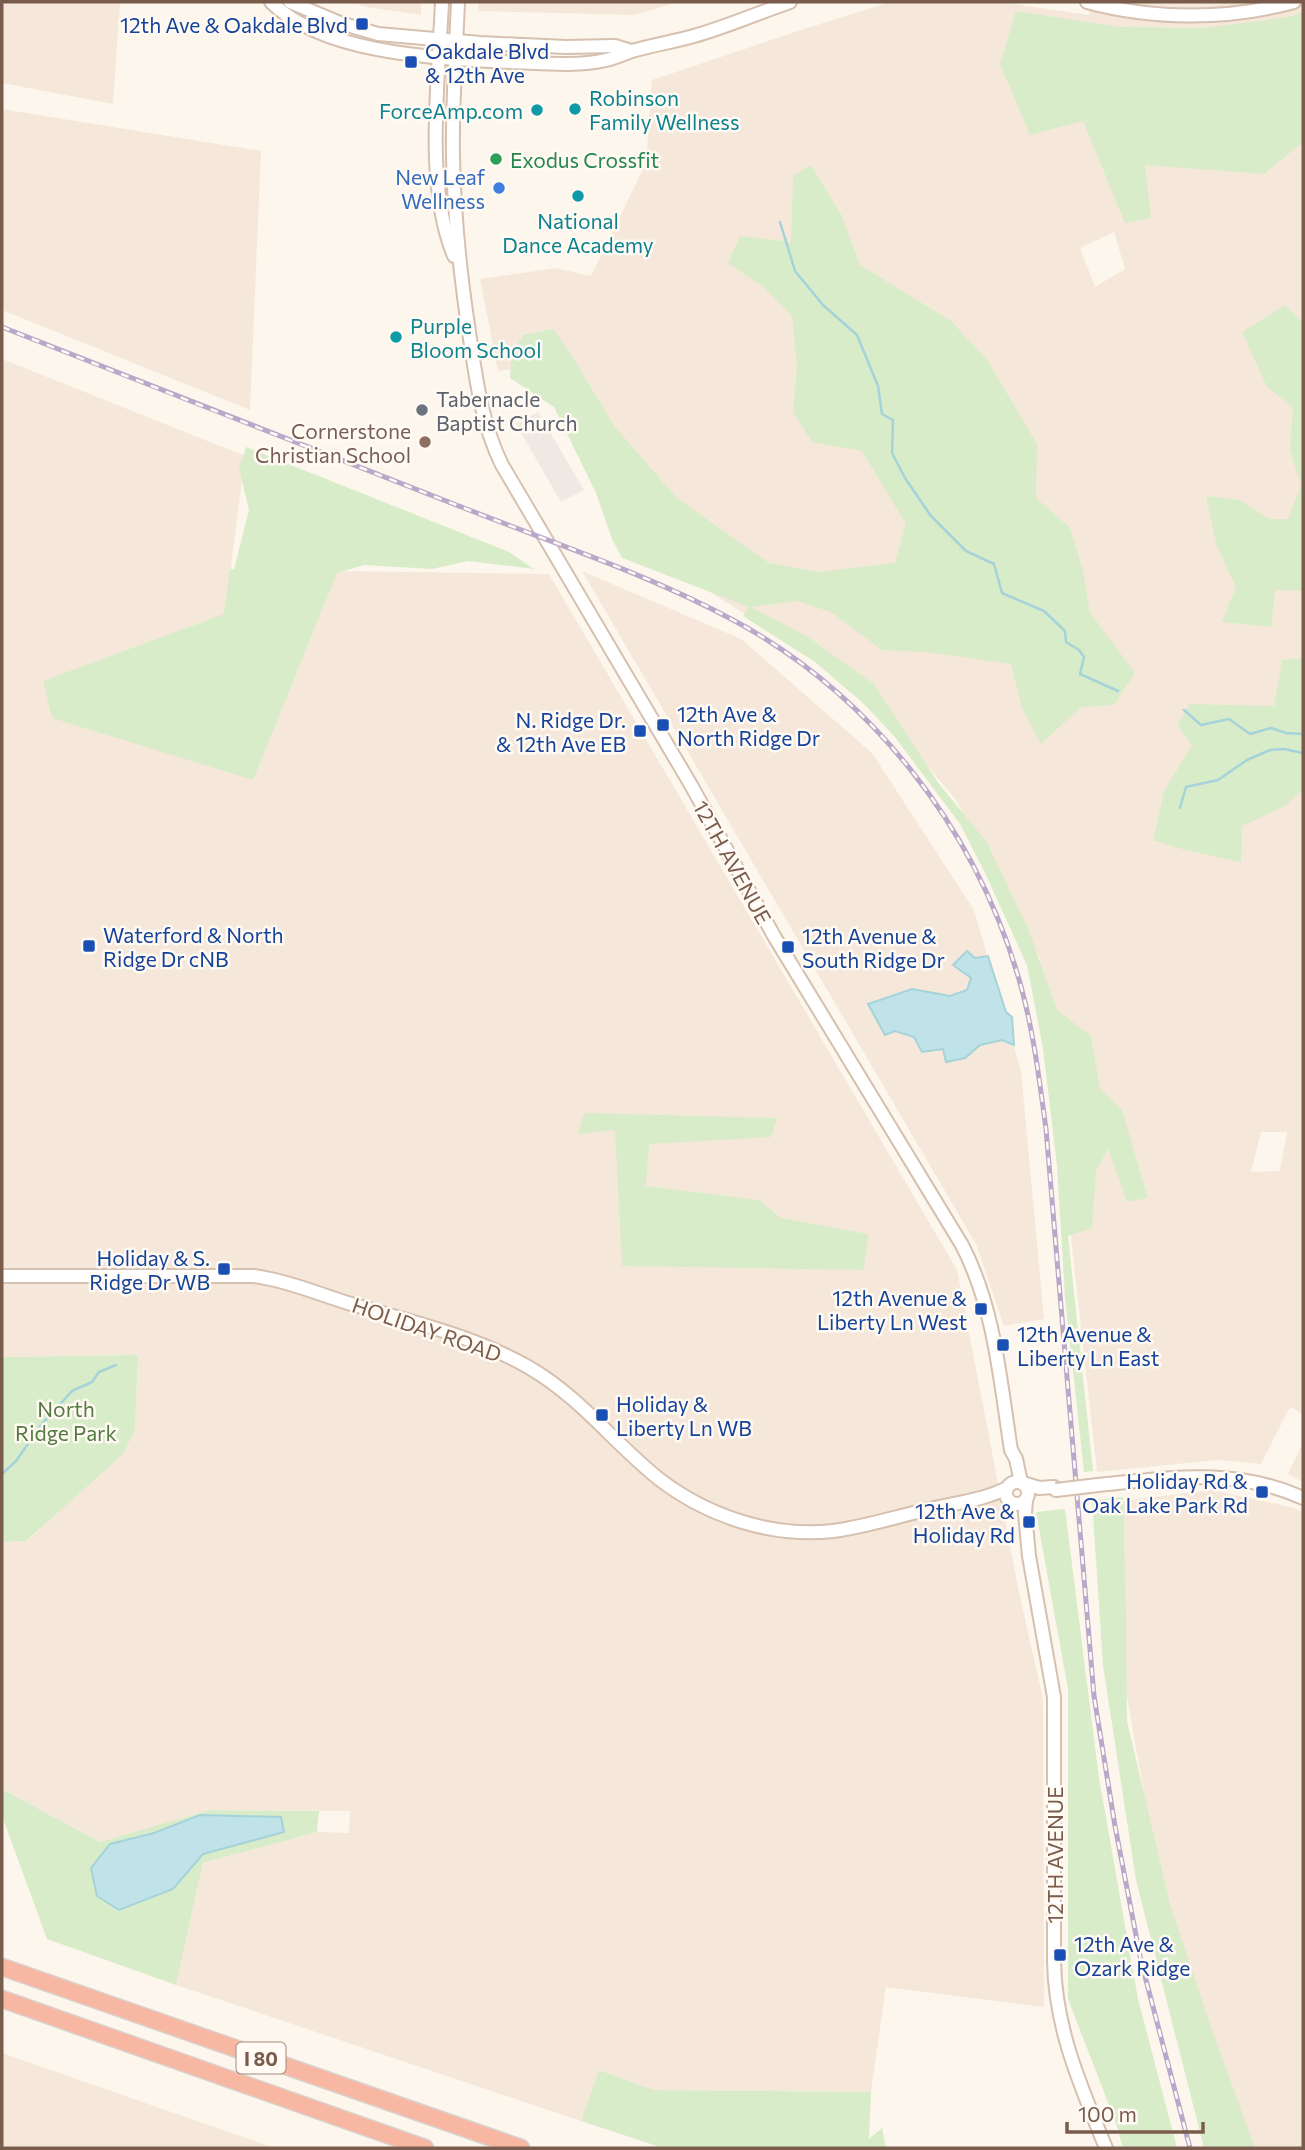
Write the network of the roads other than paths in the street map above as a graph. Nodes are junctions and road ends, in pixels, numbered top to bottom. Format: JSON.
{"nodes":[{"id":1,"x":271,"y":2,"type":"edge"},
{"id":2,"x":290,"y":2,"type":"edge"},
{"id":3,"x":443,"y":2,"type":"edge"},
{"id":4,"x":458,"y":2,"type":"edge"},
{"id":5,"x":790,"y":2,"type":"edge"},
{"id":6,"x":1087,"y":2,"type":"edge"},
{"id":7,"x":1294,"y":2,"type":"edge"},
{"id":8,"x":441,"y":40,"type":"junction"},
{"id":9,"x":457,"y":41,"type":"junction"},
{"id":10,"x":631,"y":51,"type":"junction"},
{"id":11,"x":439,"y":57,"type":"junction"},
{"id":12,"x":456,"y":59,"type":"junction"},
{"id":13,"x":460,"y":272,"type":"junction"},
{"id":14,"x":2,"y":1276,"type":"edge"},
{"id":15,"x":1011,"y":1450,"type":"junction"},
{"id":16,"x":1022,"y":1483,"type":"junction"},
{"id":17,"x":1056,"y":1490,"type":"junction"},
{"id":18,"x":1015,"y":1496,"type":"junction"},
{"id":19,"x":1303,"y":1498,"type":"edge"},
{"id":20,"x":2,"y":1966,"type":"edge"},
{"id":21,"x":2,"y":2000,"type":"edge"},
{"id":22,"x":425,"y":2148,"type":"edge"},
{"id":23,"x":521,"y":2148,"type":"edge"},
{"id":24,"x":1106,"y":2148,"type":"edge"}],
"edges":[{"from":1,"to":11,"type":"street"},
{"from":2,"to":8,"type":"street"},
{"from":3,"to":8,"type":"street","name":"12TH AVENUE"},
{"from":4,"to":9,"type":"street","name":"12TH AVENUE"},
{"from":5,"to":10,"type":"street"},
{"from":6,"to":7,"type":"street"},
{"from":8,"to":9,"type":"street"},
{"from":8,"to":11,"type":"street","name":"12TH AVENUE"},
{"from":9,"to":10,"type":"street"},
{"from":9,"to":12,"type":"street","name":"12TH AVENUE"},
{"from":10,"to":12,"type":"street"},
{"from":11,"to":12,"type":"street"},
{"from":11,"to":13,"type":"street","name":"12TH AVENUE"},
{"from":12,"to":13,"type":"street","name":"12TH AVENUE"},
{"from":13,"to":15,"type":"street","name":"12TH AVENUE"},
{"from":14,"to":18,"type":"street","name":"HOLIDAY ROAD"},
{"from":15,"to":16,"type":"street","name":"12TH AVENUE"},
{"from":15,"to":18,"type":"street","name":"12TH AVENUE"},
{"from":16,"to":17,"type":"street","name":"HOLIDAY ROAD"},
{"from":16,"to":18,"type":"street","name":"12TH AVENUE"},
{"from":17,"to":18,"type":"street","name":"HOLIDAY ROAD"},
{"from":17,"to":19,"type":"street","name":"HOLIDAY ROAD","bridge":true},
{"from":18,"to":24,"type":"street","name":"12TH AVENUE"},
{"from":20,"to":23,"type":"highway","number":"I 80"},
{"from":21,"to":22,"type":"highway","number":"I 80"}]}
